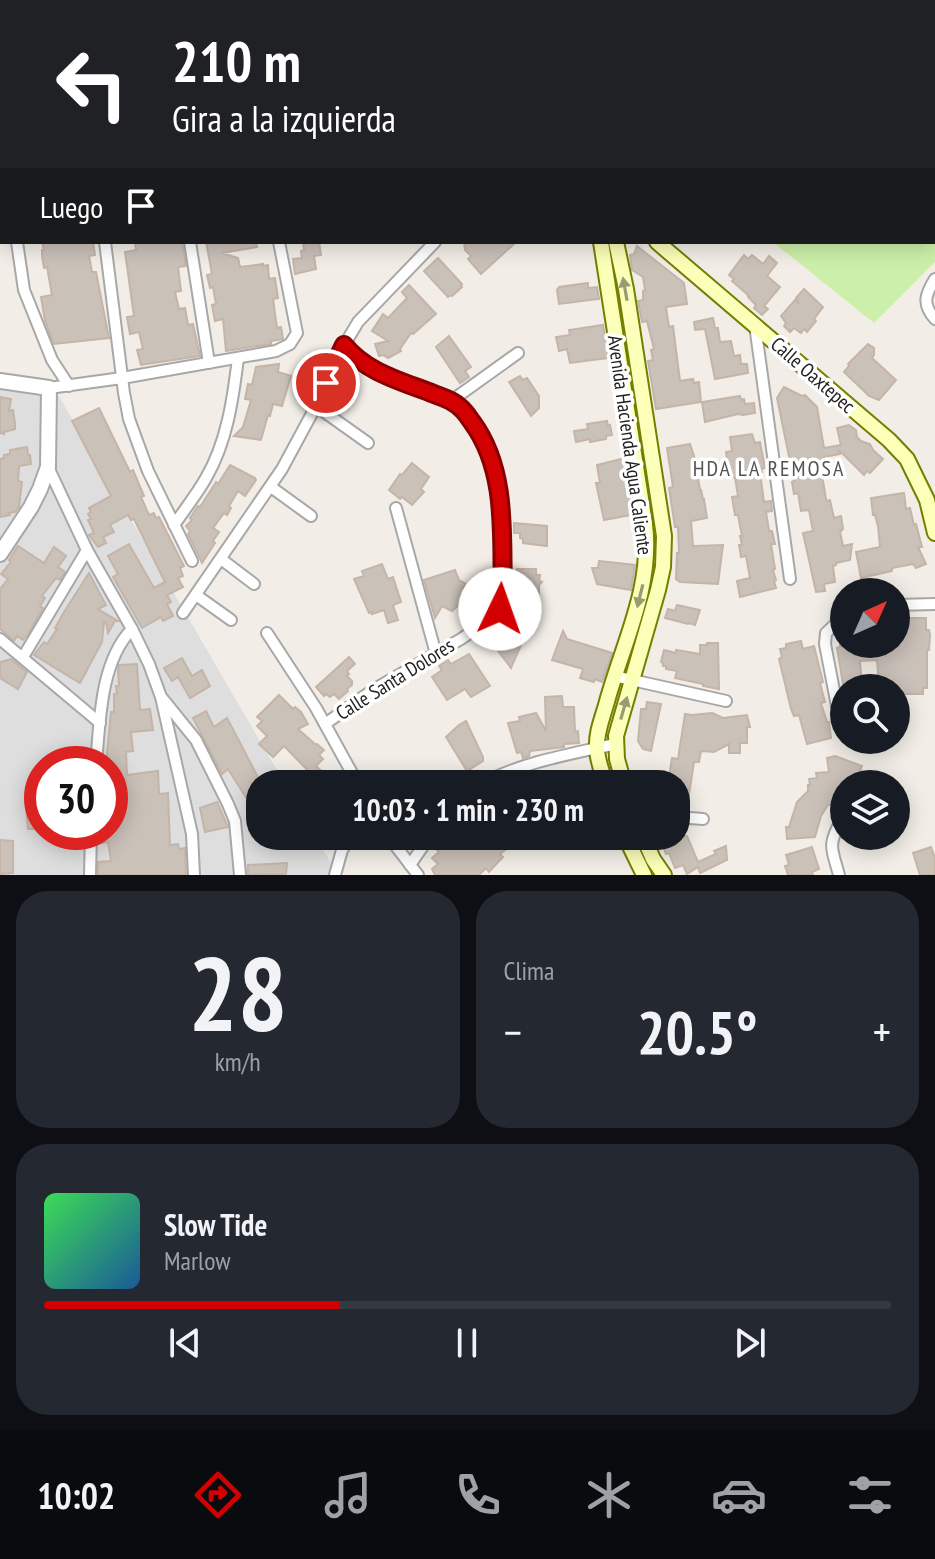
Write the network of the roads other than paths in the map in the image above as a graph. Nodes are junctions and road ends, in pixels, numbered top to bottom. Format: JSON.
{"nodes":[{"id":1,"x":17,"y":244,"type":"edge"},
{"id":2,"x":105,"y":244,"type":"edge"},
{"id":3,"x":190,"y":244,"type":"edge"},
{"id":4,"x":279,"y":244,"type":"edge"},
{"id":5,"x":433,"y":244,"type":"edge"},
{"id":6,"x":601,"y":244,"type":"edge"},
{"id":7,"x":616,"y":244,"type":"edge"},
{"id":8,"x":659,"y":244,"type":"edge"},
{"id":9,"x":935,"y":279,"type":"edge"},
{"id":10,"x":931,"y":314,"type":"edge"},
{"id":11,"x":755,"y":325,"type":"junction"},
{"id":12,"x":344,"y":345,"type":"junction"},
{"id":13,"x":518,"y":353,"type":"dead end"},
{"id":14,"x":238,"y":358,"type":"junction"},
{"id":15,"x":209,"y":363,"type":"junction"},
{"id":16,"x":122,"y":378,"type":"junction"},
{"id":17,"x":0,"y":381,"type":"edge"},
{"id":18,"x":69,"y":386,"type":"junction"},
{"id":19,"x":49,"y":388,"type":"junction"},
{"id":20,"x":451,"y":401,"type":"junction"},
{"id":21,"x":316,"y":406,"type":"junction"},
{"id":22,"x":368,"y":443,"type":"dead end"},
{"id":23,"x":48,"y":467,"type":"junction"},
{"id":24,"x":271,"y":487,"type":"junction"},
{"id":25,"x":396,"y":508,"type":"dead end"},
{"id":26,"x":311,"y":516,"type":"dead end"},
{"id":27,"x":174,"y":525,"type":"junction"},
{"id":28,"x":935,"y":533,"type":"edge"},
{"id":29,"x":87,"y":550,"type":"junction"},
{"id":30,"x":0,"y":554,"type":"edge"},
{"id":31,"x":221,"y":559,"type":"junction"},
{"id":32,"x":192,"y":561,"type":"dead end"},
{"id":33,"x":790,"y":579,"type":"dead end"},
{"id":34,"x":254,"y":584,"type":"dead end"},
{"id":35,"x":196,"y":595,"type":"junction"},
{"id":36,"x":935,"y":604,"type":"edge"},
{"id":37,"x":910,"y":605,"type":"edge"},
{"id":38,"x":183,"y":613,"type":"dead end"},
{"id":39,"x":231,"y":620,"type":"dead end"},
{"id":40,"x":132,"y":629,"type":"junction"},
{"id":41,"x":830,"y":629,"type":"edge"},
{"id":42,"x":267,"y":633,"type":"dead end"},
{"id":43,"x":0,"y":639,"type":"edge"},
{"id":44,"x":436,"y":654,"type":"junction"},
{"id":45,"x":23,"y":657,"type":"junction"},
{"id":46,"x":831,"y":674,"type":"edge"},
{"id":47,"x":614,"y":676,"type":"junction"},
{"id":48,"x":632,"y":680,"type":"junction"},
{"id":49,"x":161,"y":697,"type":"junction"},
{"id":50,"x":726,"y":701,"type":"dead end"},
{"id":51,"x":100,"y":723,"type":"junction"},
{"id":52,"x":325,"y":724,"type":"junction"},
{"id":53,"x":616,"y":744,"type":"junction"},
{"id":54,"x":98,"y":746,"type":"edge"},
{"id":55,"x":596,"y":748,"type":"junction"},
{"id":56,"x":350,"y":770,"type":"edge"},
{"id":57,"x":514,"y":770,"type":"edge"},
{"id":58,"x":602,"y":770,"type":"edge"},
{"id":59,"x":620,"y":770,"type":"edge"},
{"id":60,"x":690,"y":818,"type":"edge"},
{"id":61,"x":703,"y":819,"type":"dead end"},
{"id":62,"x":91,"y":850,"type":"edge"},
{"id":63,"x":342,"y":850,"type":"edge"},
{"id":64,"x":399,"y":850,"type":"edge"},
{"id":65,"x":420,"y":850,"type":"edge"},
{"id":66,"x":631,"y":850,"type":"edge"},
{"id":67,"x":649,"y":850,"type":"edge"},
{"id":68,"x":832,"y":850,"type":"edge"},
{"id":69,"x":410,"y":865,"type":"junction"},
{"id":70,"x":90,"y":875,"type":"edge"},
{"id":71,"x":194,"y":875,"type":"edge"},
{"id":72,"x":240,"y":875,"type":"edge"},
{"id":73,"x":335,"y":875,"type":"edge"},
{"id":74,"x":418,"y":875,"type":"edge"},
{"id":75,"x":644,"y":875,"type":"edge"},
{"id":76,"x":664,"y":875,"type":"edge"},
{"id":77,"x":839,"y":875,"type":"edge"}],
"edges":[{"from":1,"to":18,"type":"street"},
{"from":2,"to":16,"type":"street"},
{"from":3,"to":15,"type":"street"},
{"from":4,"to":14,"type":"street"},
{"from":5,"to":12,"type":"street"},
{"from":6,"to":47,"type":"main road","name":"Avenida Hacienda Agua Caliente","one_way":true},
{"from":48,"to":7,"type":"main road","name":"Avenida Hacienda Agua Caliente","one_way":true},
{"from":8,"to":11,"type":"main road","name":"Calle Oaxtepec"},
{"from":9,"to":10,"type":"street"},
{"from":11,"to":28,"type":"main road","name":"Calle Oaxtepec"},
{"from":11,"to":33,"type":"street"},
{"from":12,"to":20,"type":"street","name":"Calle Santa Dolores"},
{"from":12,"to":21,"type":"street"},
{"from":13,"to":20,"type":"street"},
{"from":14,"to":15,"type":"street"},
{"from":14,"to":27,"type":"street"},
{"from":15,"to":16,"type":"street"},
{"from":16,"to":18,"type":"street"},
{"from":16,"to":27,"type":"street"},
{"from":17,"to":19,"type":"street"},
{"from":18,"to":19,"type":"street"},
{"from":19,"to":23,"type":"street"},
{"from":20,"to":44,"type":"street","name":"Calle Santa Dolores"},
{"from":21,"to":22,"type":"street"},
{"from":21,"to":24,"type":"street"},
{"from":23,"to":29,"type":"street"},
{"from":23,"to":30,"type":"street"},
{"from":24,"to":26,"type":"street"},
{"from":24,"to":31,"type":"street"},
{"from":25,"to":44,"type":"street"},
{"from":27,"to":32,"type":"street"},
{"from":29,"to":40,"type":"street"},
{"from":29,"to":45,"type":"street"},
{"from":31,"to":34,"type":"street"},
{"from":31,"to":35,"type":"street"},
{"from":35,"to":38,"type":"street"},
{"from":35,"to":39,"type":"street"},
{"from":36,"to":37,"type":"street"},
{"from":40,"to":49,"type":"street"},
{"from":40,"to":51,"type":"street"},
{"from":41,"to":46,"type":"street"},
{"from":42,"to":52,"type":"street"},
{"from":43,"to":45,"type":"street"},
{"from":44,"to":52,"type":"street","name":"Calle Santa Dolores"},
{"from":45,"to":51,"type":"street"},
{"from":47,"to":48,"type":"street"},
{"from":47,"to":55,"type":"main road","name":"Avenida Hacienda Agua Caliente"},
{"from":48,"to":50,"type":"street"},
{"from":53,"to":48,"type":"main road","name":"Avenida Hacienda Agua Caliente","one_way":true},
{"from":49,"to":71,"type":"street"},
{"from":49,"to":72,"type":"street"},
{"from":51,"to":54,"type":"street"},
{"from":52,"to":56,"type":"street"},
{"from":53,"to":55,"type":"street"},
{"from":53,"to":59,"type":"main road","name":"Avenida Hacienda Agua Caliente"},
{"from":55,"to":57,"type":"street"},
{"from":55,"to":58,"type":"main road","name":"Avenida Hacienda Agua Caliente"},
{"from":60,"to":61,"type":"street"},
{"from":62,"to":70,"type":"street"},
{"from":63,"to":73,"type":"street"},
{"from":64,"to":69,"type":"street"},
{"from":65,"to":69,"type":"street"},
{"from":66,"to":75,"type":"main road"},
{"from":67,"to":76,"type":"main road"},
{"from":68,"to":77,"type":"street"},
{"from":69,"to":74,"type":"street"}]}
